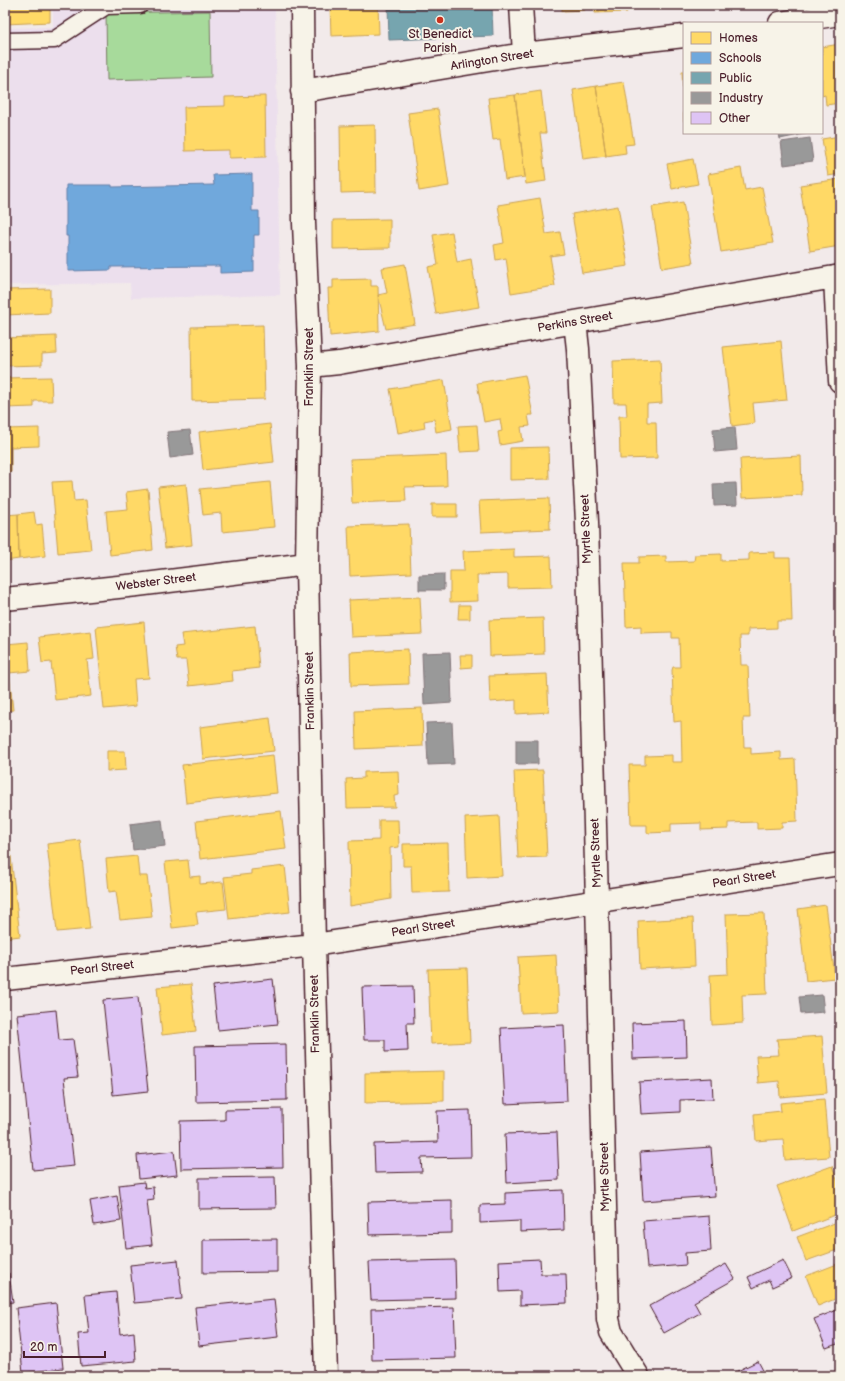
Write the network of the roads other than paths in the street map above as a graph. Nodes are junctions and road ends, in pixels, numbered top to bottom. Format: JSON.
{"nodes":[{"id":1,"x":140,"y":5,"type":"edge"},
{"id":2,"x":302,"y":5,"type":"edge"},
{"id":3,"x":521,"y":5,"type":"edge"},
{"id":4,"x":840,"y":14,"type":"edge"},
{"id":5,"x":787,"y":22,"type":"edge"},
{"id":6,"x":683,"y":36,"type":"edge"},
{"id":7,"x":5,"y":41,"type":"edge"},
{"id":8,"x":524,"y":54,"type":"junction"},
{"id":9,"x":302,"y":91,"type":"junction"},
{"id":10,"x":837,"y":276,"type":"edge"},
{"id":11,"x":575,"y":322,"type":"junction"},
{"id":12,"x":310,"y":366,"type":"junction"},
{"id":13,"x":840,"y":381,"type":"edge"},
{"id":14,"x":307,"y":564,"type":"junction"},
{"id":15,"x":5,"y":599,"type":"edge"},
{"id":16,"x":840,"y":864,"type":"edge"},
{"id":17,"x":598,"y":901,"type":"junction"},
{"id":18,"x":314,"y":945,"type":"junction"},
{"id":19,"x":5,"y":979,"type":"edge"},
{"id":20,"x":326,"y":1376,"type":"edge"},
{"id":21,"x":638,"y":1376,"type":"edge"}],
"edges":[{"from":1,"to":7,"type":"lane"},
{"from":2,"to":9,"type":"street","name":"Franklin Street"},
{"from":3,"to":8,"type":"street"},
{"from":4,"to":5,"type":"street"},
{"from":6,"to":8,"type":"street","name":"Arlington Street"},
{"from":8,"to":9,"type":"street","name":"Arlington Street"},
{"from":9,"to":12,"type":"street","name":"Franklin Street"},
{"from":10,"to":11,"type":"street","name":"Perkins Street"},
{"from":10,"to":13,"type":"street"},
{"from":11,"to":12,"type":"street","name":"Perkins Street"},
{"from":11,"to":17,"type":"street","name":"Myrtle Street"},
{"from":12,"to":14,"type":"street","name":"Franklin Street"},
{"from":14,"to":15,"type":"street","name":"Webster Street"},
{"from":14,"to":18,"type":"street","name":"Franklin Street"},
{"from":16,"to":17,"type":"street","name":"Pearl Street"},
{"from":17,"to":18,"type":"street","name":"Pearl Street"},
{"from":17,"to":21,"type":"street","name":"Myrtle Street"},
{"from":18,"to":19,"type":"street","name":"Pearl Street"},
{"from":18,"to":20,"type":"street","name":"Franklin Street"}]}
